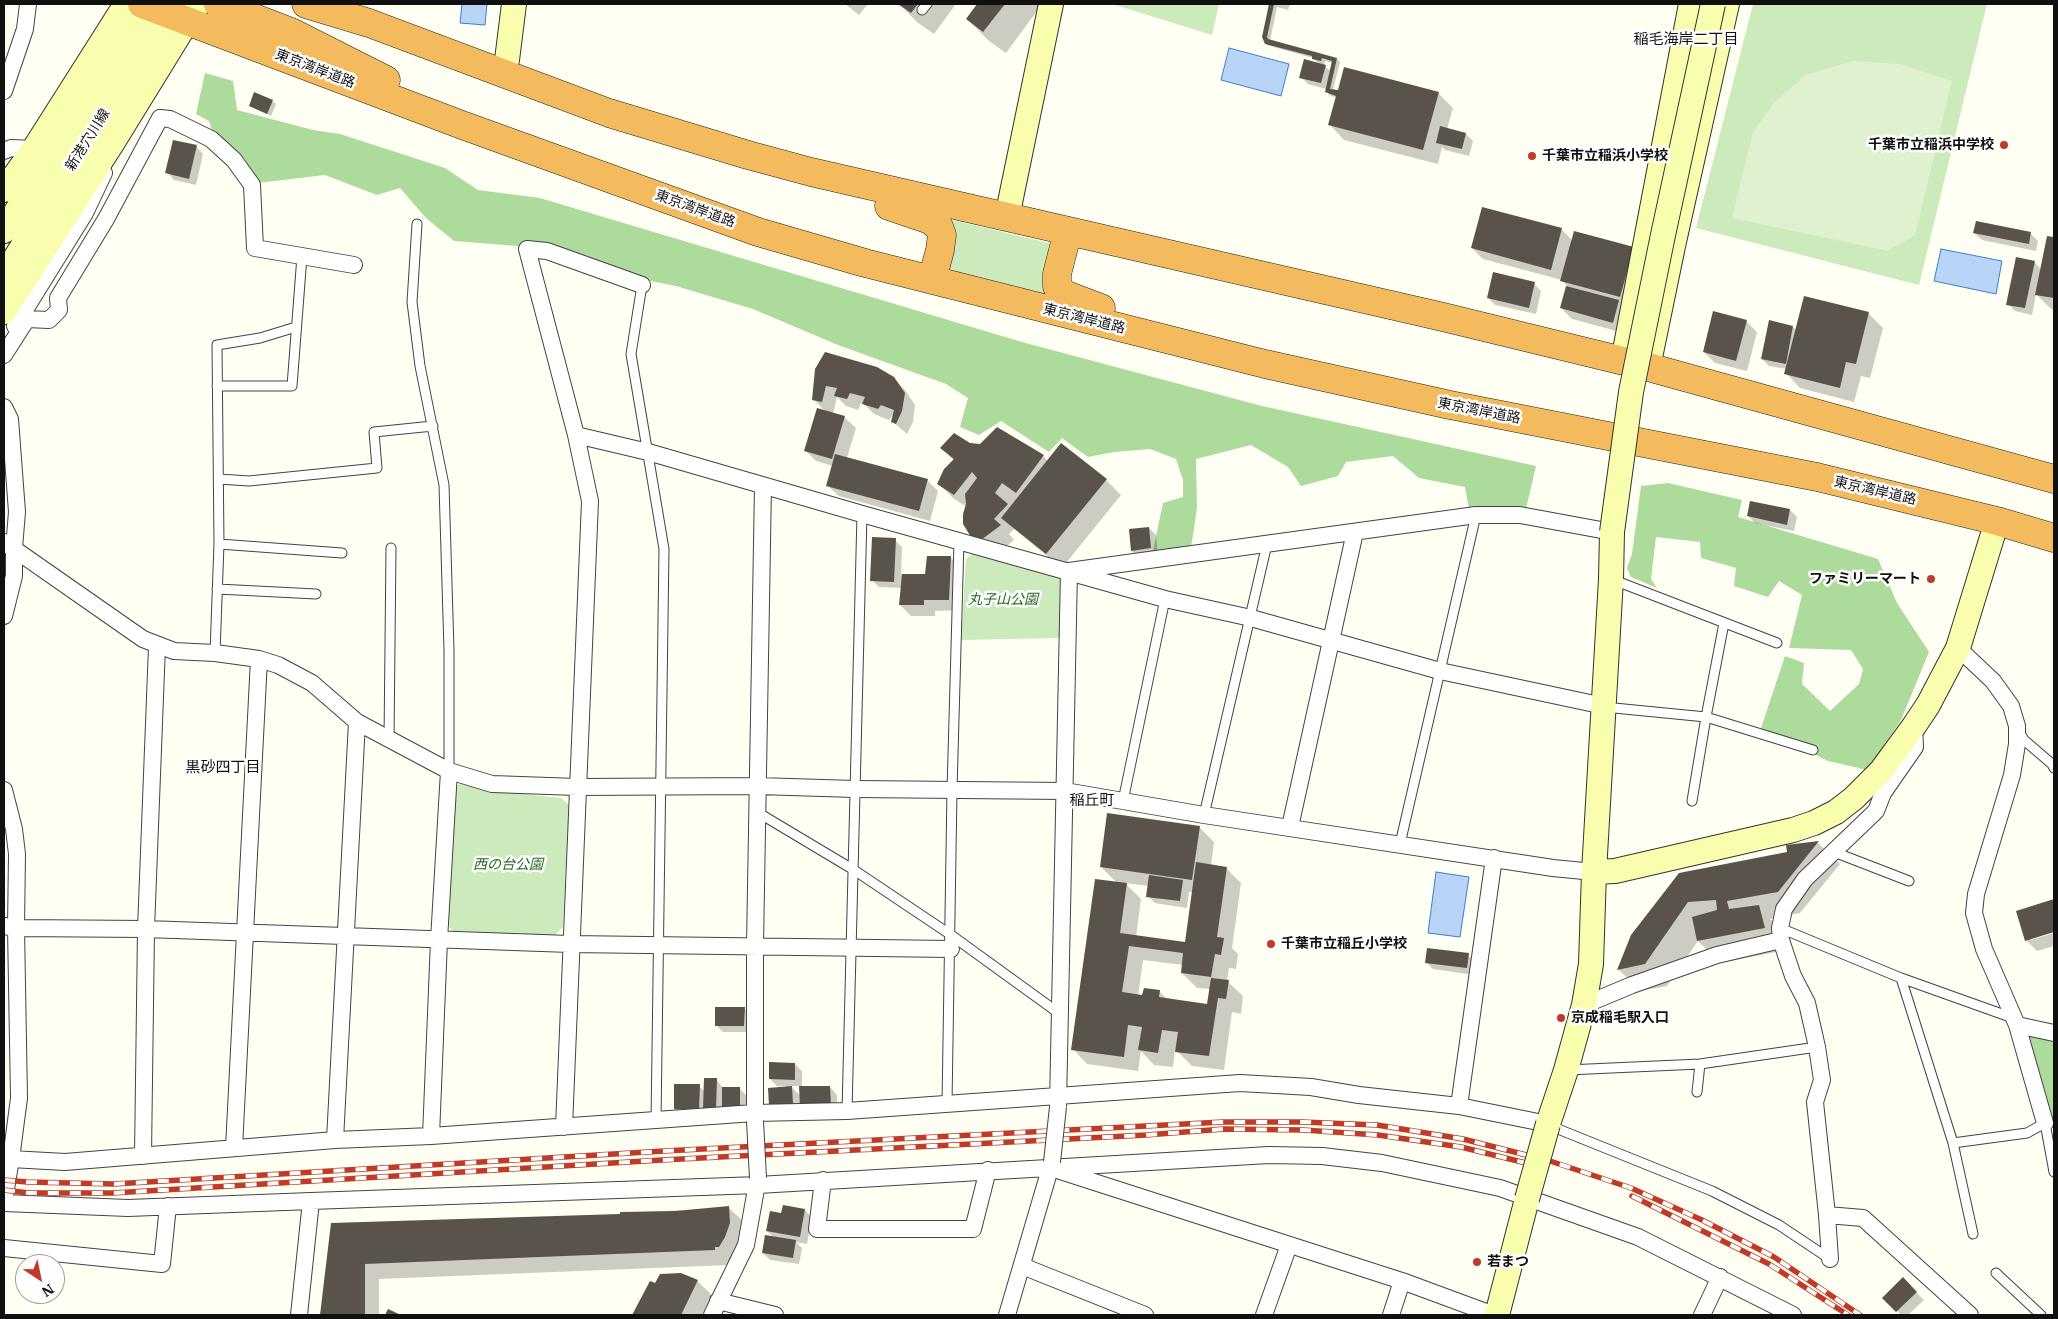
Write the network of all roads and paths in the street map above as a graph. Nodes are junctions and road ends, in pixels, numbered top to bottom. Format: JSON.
{"nodes":[{"id":1,"x":28,"y":4,"type":"edge"},
{"id":2,"x":126,"y":4,"type":"edge"},
{"id":3,"x":142,"y":4,"type":"edge"},
{"id":4,"x":146,"y":4,"type":"edge"},
{"id":5,"x":218,"y":4,"type":"edge"},
{"id":6,"x":306,"y":4,"type":"edge"},
{"id":7,"x":514,"y":4,"type":"edge"},
{"id":8,"x":1051,"y":4,"type":"edge"},
{"id":9,"x":1691,"y":4,"type":"edge"},
{"id":10,"x":1713,"y":4,"type":"edge"},
{"id":11,"x":1727,"y":4,"type":"edge"},
{"id":12,"x":182,"y":8,"type":"edge"},
{"id":13,"x":502,"y":73,"type":"junction"},
{"id":14,"x":4,"y":92,"type":"edge"},
{"id":15,"x":462,"y":125,"type":"junction"},
{"id":16,"x":113,"y":142,"type":"junction"},
{"id":17,"x":34,"y":149,"type":"junction"},
{"id":18,"x":4,"y":151,"type":"edge"},
{"id":19,"x":811,"y":172,"type":"junction"},
{"id":20,"x":4,"y":190,"type":"edge"},
{"id":21,"x":1007,"y":217,"type":"junction"},
{"id":22,"x":417,"y":224,"type":"dead end"},
{"id":23,"x":4,"y":231,"type":"edge"},
{"id":24,"x":1068,"y":231,"type":"junction"},
{"id":25,"x":302,"y":256,"type":"junction"},
{"id":26,"x":354,"y":265,"type":"dead end"},
{"id":27,"x":4,"y":276,"type":"edge"},
{"id":28,"x":932,"y":280,"type":"junction"},
{"id":29,"x":642,"y":285,"type":"joint"},
{"id":30,"x":4,"y":312,"type":"edge"},
{"id":31,"x":296,"y":327,"type":"junction"},
{"id":32,"x":1168,"y":340,"type":"junction"},
{"id":33,"x":4,"y":342,"type":"edge"},
{"id":34,"x":4,"y":355,"type":"edge"},
{"id":35,"x":1635,"y":364,"type":"junction"},
{"id":36,"x":218,"y":386,"type":"junction"},
{"id":37,"x":4,"y":407,"type":"edge"},
{"id":38,"x":434,"y":426,"type":"junction"},
{"id":39,"x":576,"y":435,"type":"junction"},
{"id":40,"x":648,"y":452,"type":"junction"},
{"id":41,"x":219,"y":479,"type":"junction"},
{"id":42,"x":2054,"y":479,"type":"edge"},
{"id":43,"x":763,"y":486,"type":"junction"},
{"id":44,"x":862,"y":514,"type":"junction"},
{"id":45,"x":1476,"y":514,"type":"junction"},
{"id":46,"x":1997,"y":521,"type":"junction"},
{"id":47,"x":1354,"y":532,"type":"junction"},
{"id":48,"x":1612,"y":532,"type":"junction"},
{"id":49,"x":2054,"y":538,"type":"edge"},
{"id":50,"x":959,"y":541,"type":"junction"},
{"id":51,"x":219,"y":544,"type":"junction"},
{"id":52,"x":1267,"y":544,"type":"junction"},
{"id":53,"x":9,"y":545,"type":"edge"},
{"id":54,"x":391,"y":548,"type":"dead end"},
{"id":55,"x":342,"y":553,"type":"dead end"},
{"id":56,"x":1069,"y":571,"type":"junction"},
{"id":57,"x":1611,"y":579,"type":"junction"},
{"id":58,"x":217,"y":589,"type":"junction"},
{"id":59,"x":316,"y":594,"type":"dead end"},
{"id":60,"x":1166,"y":599,"type":"junction"},
{"id":61,"x":4,"y":616,"type":"edge"},
{"id":62,"x":1251,"y":618,"type":"junction"},
{"id":63,"x":1724,"y":623,"type":"junction"},
{"id":64,"x":1331,"y":642,"type":"junction"},
{"id":65,"x":1777,"y":643,"type":"dead end"},
{"id":66,"x":157,"y":646,"type":"junction"},
{"id":67,"x":1958,"y":648,"type":"junction"},
{"id":68,"x":215,"y":653,"type":"junction"},
{"id":69,"x":259,"y":660,"type":"junction"},
{"id":70,"x":1440,"y":670,"type":"junction"},
{"id":71,"x":1604,"y":706,"type":"junction"},
{"id":72,"x":1706,"y":717,"type":"junction"},
{"id":73,"x":357,"y":722,"type":"junction"},
{"id":74,"x":1914,"y":726,"type":"junction"},
{"id":75,"x":2017,"y":726,"type":"junction"},
{"id":76,"x":389,"y":740,"type":"junction"},
{"id":77,"x":1813,"y":750,"type":"dead end"},
{"id":78,"x":2054,"y":768,"type":"edge"},
{"id":79,"x":449,"y":771,"type":"junction"},
{"id":80,"x":758,"y":786,"type":"junction"},
{"id":81,"x":577,"y":787,"type":"junction"},
{"id":82,"x":660,"y":788,"type":"junction"},
{"id":83,"x":855,"y":789,"type":"junction"},
{"id":84,"x":952,"y":790,"type":"junction"},
{"id":85,"x":1065,"y":791,"type":"junction"},
{"id":86,"x":5,"y":798,"type":"edge"},
{"id":87,"x":1123,"y":801,"type":"junction"},
{"id":88,"x":1692,"y":801,"type":"dead end"},
{"id":89,"x":757,"y":812,"type":"junction"},
{"id":90,"x":1204,"y":815,"type":"junction"},
{"id":91,"x":1290,"y":827,"type":"junction"},
{"id":92,"x":1400,"y":844,"type":"junction"},
{"id":93,"x":1834,"y":852,"type":"junction"},
{"id":94,"x":1494,"y":858,"type":"junction"},
{"id":95,"x":854,"y":870,"type":"junction"},
{"id":96,"x":1594,"y":872,"type":"junction"},
{"id":97,"x":1909,"y":881,"type":"dead end"},
{"id":98,"x":10,"y":927,"type":"edge"},
{"id":99,"x":146,"y":930,"type":"junction"},
{"id":100,"x":244,"y":933,"type":"junction"},
{"id":101,"x":1781,"y":934,"type":"junction"},
{"id":102,"x":344,"y":936,"type":"junction"},
{"id":103,"x":439,"y":940,"type":"junction"},
{"id":104,"x":951,"y":942,"type":"junction"},
{"id":105,"x":570,"y":944,"type":"junction"},
{"id":106,"x":660,"y":944,"type":"junction"},
{"id":107,"x":755,"y":945,"type":"junction"},
{"id":108,"x":852,"y":947,"type":"junction"},
{"id":109,"x":1901,"y":978,"type":"junction"},
{"id":110,"x":1584,"y":1005,"type":"junction"},
{"id":111,"x":1060,"y":1014,"type":"junction"},
{"id":112,"x":2015,"y":1021,"type":"junction"},
{"id":113,"x":2054,"y":1033,"type":"edge"},
{"id":114,"x":1817,"y":1047,"type":"junction"},
{"id":115,"x":1700,"y":1064,"type":"junction"},
{"id":116,"x":1566,"y":1070,"type":"junction"},
{"id":117,"x":1698,"y":1092,"type":"dead end"},
{"id":118,"x":1059,"y":1101,"type":"junction"},
{"id":119,"x":948,"y":1104,"type":"junction"},
{"id":120,"x":1459,"y":1106,"type":"junction"},
{"id":121,"x":847,"y":1111,"type":"junction"},
{"id":122,"x":754,"y":1117,"type":"junction"},
{"id":123,"x":656,"y":1121,"type":"junction"},
{"id":124,"x":2045,"y":1123,"type":"junction"},
{"id":125,"x":1548,"y":1124,"type":"junction"},
{"id":126,"x":564,"y":1127,"type":"junction"},
{"id":127,"x":431,"y":1136,"type":"junction"},
{"id":128,"x":335,"y":1140,"type":"junction"},
{"id":129,"x":1953,"y":1143,"type":"junction"},
{"id":130,"x":234,"y":1148,"type":"junction"},
{"id":131,"x":143,"y":1156,"type":"junction"},
{"id":132,"x":11,"y":1159,"type":"junction"},
{"id":133,"x":1052,"y":1165,"type":"junction"},
{"id":134,"x":988,"y":1170,"type":"junction"},
{"id":135,"x":2054,"y":1172,"type":"edge"},
{"id":136,"x":823,"y":1180,"type":"junction"},
{"id":137,"x":758,"y":1182,"type":"junction"},
{"id":138,"x":1527,"y":1199,"type":"junction"},
{"id":139,"x":311,"y":1201,"type":"junction"},
{"id":140,"x":4,"y":1202,"type":"edge"},
{"id":141,"x":168,"y":1206,"type":"junction"},
{"id":142,"x":1828,"y":1215,"type":"junction"},
{"id":143,"x":1973,"y":1234,"type":"dead end"},
{"id":144,"x":1289,"y":1245,"type":"junction"},
{"id":145,"x":4,"y":1248,"type":"edge"},
{"id":146,"x":1830,"y":1259,"type":"joint"},
{"id":147,"x":1022,"y":1266,"type":"junction"},
{"id":148,"x":1996,"y":1273,"type":"dead end"},
{"id":149,"x":1720,"y":1277,"type":"junction"},
{"id":150,"x":1402,"y":1281,"type":"junction"},
{"id":151,"x":715,"y":1308,"type":"edge"},
{"id":152,"x":298,"y":1315,"type":"edge"},
{"id":153,"x":776,"y":1315,"type":"edge"},
{"id":154,"x":1007,"y":1315,"type":"edge"},
{"id":155,"x":1145,"y":1315,"type":"edge"},
{"id":156,"x":1264,"y":1315,"type":"edge"},
{"id":157,"x":1391,"y":1315,"type":"edge"},
{"id":158,"x":1496,"y":1315,"type":"edge"},
{"id":159,"x":1702,"y":1315,"type":"edge"},
{"id":160,"x":1793,"y":1315,"type":"edge"},
{"id":161,"x":1970,"y":1315,"type":"edge"},
{"id":162,"x":2041,"y":1315,"type":"edge"}],
"edges":[{"from":1,"to":14,"type":"street"},
{"from":2,"to":17,"type":"street"},
{"from":3,"to":12,"type":"highway","name":"東京湾岸道路"},
{"from":4,"to":23,"type":"street","name":"新港穴川線"},
{"from":5,"to":15,"type":"highway"},
{"from":6,"to":13,"type":"highway"},
{"from":7,"to":13,"type":"street"},
{"from":8,"to":21,"type":"street"},
{"from":9,"to":35,"type":"street"},
{"from":10,"to":48,"type":"street","bridge":true},
{"from":11,"to":35,"type":"street"},
{"from":12,"to":15,"type":"highway","name":"東京湾岸道路"},
{"from":12,"to":16,"type":"street"},
{"from":12,"to":27,"type":"street","name":"新港穴川線"},
{"from":13,"to":19,"type":"highway"},
{"from":15,"to":28,"type":"highway","name":"東京湾岸道路"},
{"from":16,"to":30,"type":"street"},
{"from":16,"to":33,"type":"street"},
{"from":17,"to":18,"type":"street"},
{"from":17,"to":20,"type":"street"},
{"from":19,"to":21,"type":"highway"},
{"from":19,"to":28,"type":"highway"},
{"from":21,"to":24,"type":"highway"},
{"from":22,"to":38,"type":"lane"},
{"from":24,"to":32,"type":"highway"},
{"from":24,"to":35,"type":"highway"},
{"from":25,"to":26,"type":"street"},
{"from":25,"to":31,"type":"lane"},
{"from":25,"to":34,"type":"street"},
{"from":28,"to":32,"type":"highway","name":"東京湾岸道路"},
{"from":29,"to":39,"type":"street"},
{"from":29,"to":40,"type":"lane"},
{"from":31,"to":36,"type":"lane"},
{"from":31,"to":36,"type":"lane"},
{"from":32,"to":46,"type":"highway","name":"東京湾岸道路"},
{"from":35,"to":42,"type":"highway"},
{"from":36,"to":41,"type":"lane"},
{"from":37,"to":53,"type":"street"},
{"from":38,"to":41,"type":"lane"},
{"from":38,"to":79,"type":"lane"},
{"from":39,"to":40,"type":"street"},
{"from":39,"to":81,"type":"street"},
{"from":40,"to":43,"type":"street"},
{"from":40,"to":82,"type":"lane"},
{"from":41,"to":51,"type":"lane"},
{"from":43,"to":44,"type":"street"},
{"from":43,"to":80,"type":"street"},
{"from":44,"to":50,"type":"street"},
{"from":44,"to":83,"type":"lane"},
{"from":45,"to":47,"type":"street"},
{"from":45,"to":48,"type":"street"},
{"from":45,"to":70,"type":"lane"},
{"from":46,"to":49,"type":"highway","name":"東京湾岸道路"},
{"from":46,"to":67,"type":"street"},
{"from":47,"to":52,"type":"street"},
{"from":47,"to":64,"type":"street"},
{"from":48,"to":57,"type":"street"},
{"from":50,"to":56,"type":"street"},
{"from":50,"to":84,"type":"lane"},
{"from":51,"to":55,"type":"lane"},
{"from":51,"to":58,"type":"lane"},
{"from":52,"to":56,"type":"street"},
{"from":52,"to":62,"type":"lane"},
{"from":53,"to":61,"type":"street"},
{"from":53,"to":66,"type":"street"},
{"from":54,"to":76,"type":"lane"},
{"from":56,"to":60,"type":"street"},
{"from":56,"to":85,"type":"street"},
{"from":57,"to":63,"type":"lane"},
{"from":57,"to":71,"type":"street"},
{"from":58,"to":59,"type":"lane"},
{"from":58,"to":68,"type":"lane"},
{"from":60,"to":62,"type":"street"},
{"from":60,"to":87,"type":"lane"},
{"from":62,"to":64,"type":"street"},
{"from":62,"to":90,"type":"lane"},
{"from":63,"to":65,"type":"lane"},
{"from":63,"to":72,"type":"lane"},
{"from":64,"to":70,"type":"street"},
{"from":64,"to":91,"type":"street"},
{"from":66,"to":68,"type":"street"},
{"from":66,"to":99,"type":"street"},
{"from":67,"to":74,"type":"street"},
{"from":67,"to":75,"type":"street"},
{"from":68,"to":69,"type":"street"},
{"from":69,"to":73,"type":"street"},
{"from":69,"to":100,"type":"street"},
{"from":70,"to":71,"type":"street"},
{"from":70,"to":92,"type":"lane"},
{"from":71,"to":72,"type":"lane"},
{"from":71,"to":96,"type":"street"},
{"from":72,"to":77,"type":"lane"},
{"from":72,"to":88,"type":"lane"},
{"from":73,"to":76,"type":"street"},
{"from":73,"to":102,"type":"street"},
{"from":74,"to":93,"type":"street"},
{"from":74,"to":96,"type":"street"},
{"from":75,"to":78,"type":"lane"},
{"from":75,"to":112,"type":"street"},
{"from":76,"to":79,"type":"street"},
{"from":79,"to":81,"type":"street"},
{"from":79,"to":103,"type":"street"},
{"from":80,"to":82,"type":"street"},
{"from":80,"to":83,"type":"street"},
{"from":80,"to":89,"type":"street"},
{"from":81,"to":82,"type":"street"},
{"from":81,"to":105,"type":"street"},
{"from":82,"to":106,"type":"lane"},
{"from":83,"to":84,"type":"street"},
{"from":83,"to":95,"type":"lane"},
{"from":84,"to":85,"type":"street"},
{"from":84,"to":104,"type":"lane"},
{"from":85,"to":87,"type":"street"},
{"from":85,"to":111,"type":"street"},
{"from":86,"to":98,"type":"street"},
{"from":87,"to":90,"type":"street"},
{"from":89,"to":95,"type":"lane"},
{"from":89,"to":107,"type":"street"},
{"from":90,"to":91,"type":"street"},
{"from":91,"to":92,"type":"street"},
{"from":92,"to":94,"type":"street"},
{"from":93,"to":97,"type":"lane"},
{"from":93,"to":101,"type":"street"},
{"from":94,"to":96,"type":"street"},
{"from":94,"to":120,"type":"street"},
{"from":95,"to":104,"type":"lane"},
{"from":95,"to":108,"type":"lane"},
{"from":96,"to":110,"type":"street"},
{"from":98,"to":99,"type":"street"},
{"from":98,"to":132,"type":"street"},
{"from":99,"to":100,"type":"street"},
{"from":99,"to":131,"type":"street"},
{"from":100,"to":102,"type":"street"},
{"from":100,"to":130,"type":"street"},
{"from":101,"to":109,"type":"lane"},
{"from":101,"to":110,"type":"street"},
{"from":101,"to":114,"type":"street"},
{"from":102,"to":103,"type":"street"},
{"from":102,"to":128,"type":"street"},
{"from":103,"to":105,"type":"street"},
{"from":103,"to":127,"type":"street"},
{"from":104,"to":108,"type":"street"},
{"from":104,"to":111,"type":"lane"},
{"from":104,"to":119,"type":"lane"},
{"from":105,"to":106,"type":"street"},
{"from":105,"to":126,"type":"street"},
{"from":106,"to":107,"type":"street"},
{"from":106,"to":123,"type":"lane"},
{"from":107,"to":108,"type":"street"},
{"from":107,"to":122,"type":"street"},
{"from":108,"to":121,"type":"lane"},
{"from":109,"to":112,"type":"lane"},
{"from":109,"to":129,"type":"lane"},
{"from":110,"to":116,"type":"street"},
{"from":111,"to":118,"type":"street"},
{"from":112,"to":113,"type":"street"},
{"from":112,"to":124,"type":"street"},
{"from":114,"to":115,"type":"lane"},
{"from":114,"to":142,"type":"street"},
{"from":115,"to":116,"type":"lane"},
{"from":115,"to":117,"type":"lane"},
{"from":116,"to":125,"type":"street"},
{"from":118,"to":119,"type":"street"},
{"from":118,"to":120,"type":"street"},
{"from":118,"to":133,"type":"street","bridge":true},
{"from":119,"to":121,"type":"street"},
{"from":120,"to":125,"type":"street"},
{"from":121,"to":122,"type":"street"},
{"from":122,"to":123,"type":"street"},
{"from":122,"to":137,"type":"street","bridge":true},
{"from":123,"to":126,"type":"street"},
{"from":124,"to":129,"type":"lane"},
{"from":124,"to":135,"type":"lane"},
{"from":125,"to":138,"type":"street","bridge":true},
{"from":125,"to":146,"type":"lane"},
{"from":126,"to":127,"type":"street"},
{"from":127,"to":128,"type":"street"},
{"from":128,"to":130,"type":"street"},
{"from":129,"to":143,"type":"lane"},
{"from":130,"to":131,"type":"street"},
{"from":131,"to":132,"type":"street"},
{"from":132,"to":140,"type":"street"},
{"from":133,"to":134,"type":"street"},
{"from":133,"to":138,"type":"street"},
{"from":133,"to":144,"type":"street"},
{"from":133,"to":147,"type":"street"},
{"from":134,"to":136,"type":"street"},
{"from":134,"to":136,"type":"street"},
{"from":136,"to":137,"type":"street"},
{"from":137,"to":139,"type":"street"},
{"from":137,"to":151,"type":"street"},
{"from":138,"to":149,"type":"street"},
{"from":138,"to":158,"type":"street"},
{"from":139,"to":141,"type":"street"},
{"from":139,"to":152,"type":"street"},
{"from":140,"to":141,"type":"street"},
{"from":141,"to":145,"type":"street"},
{"from":142,"to":146,"type":"street"},
{"from":142,"to":161,"type":"street"},
{"from":144,"to":150,"type":"street"},
{"from":144,"to":156,"type":"street"},
{"from":147,"to":154,"type":"street"},
{"from":147,"to":155,"type":"street"},
{"from":148,"to":162,"type":"lane"},
{"from":149,"to":159,"type":"street"},
{"from":149,"to":160,"type":"street"},
{"from":150,"to":157,"type":"street"},
{"from":150,"to":158,"type":"street"},
{"from":151,"to":153,"type":"street"}]}
